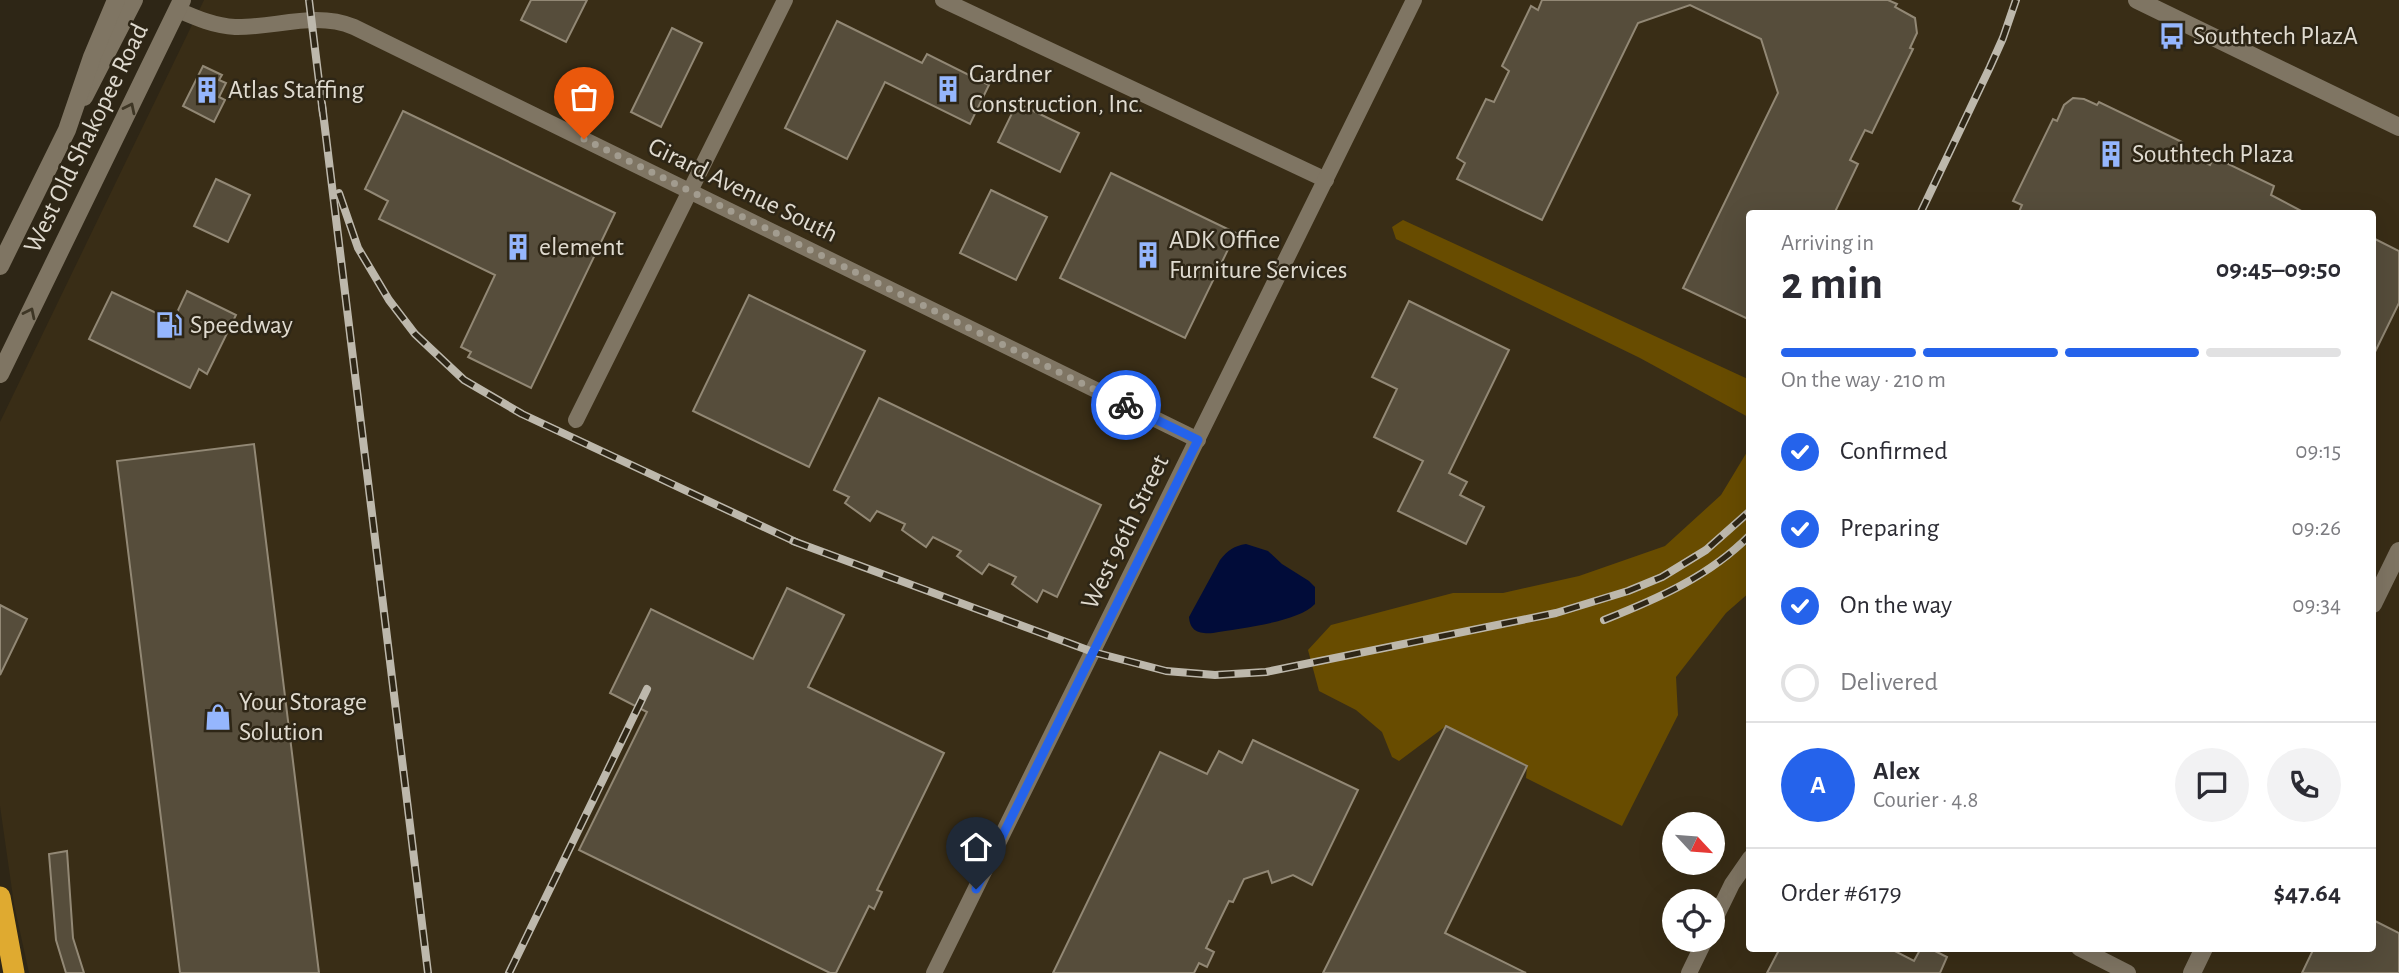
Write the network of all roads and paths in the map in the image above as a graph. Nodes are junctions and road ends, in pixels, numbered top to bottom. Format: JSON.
{"nodes":[{"id":1,"x":116,"y":0,"type":"edge"},
{"id":2,"x":134,"y":0,"type":"edge"},
{"id":3,"x":785,"y":0,"type":"edge"},
{"id":4,"x":943,"y":0,"type":"edge"},
{"id":5,"x":1414,"y":0,"type":"edge"},
{"id":6,"x":2137,"y":0,"type":"edge"},
{"id":7,"x":181,"y":4,"type":"edge"},
{"id":8,"x":2399,"y":127,"type":"edge"},
{"id":9,"x":67,"y":130,"type":"junction"},
{"id":10,"x":1326,"y":180,"type":"junction"},
{"id":11,"x":690,"y":191,"type":"junction"},
{"id":12,"x":0,"y":266,"type":"edge"},
{"id":13,"x":0,"y":374,"type":"edge"},
{"id":14,"x":576,"y":420,"type":"dead end"},
{"id":15,"x":1198,"y":440,"type":"junction"},
{"id":16,"x":2399,"y":551,"type":"edge"},
{"id":17,"x":2376,"y":598,"type":"edge"},
{"id":18,"x":1746,"y":864,"type":"edge"},
{"id":19,"x":0,"y":897,"type":"edge"},
{"id":20,"x":1725,"y":898,"type":"edge"},
{"id":21,"x":1699,"y":952,"type":"edge"},
{"id":22,"x":2087,"y":952,"type":"edge"},
{"id":23,"x":2202,"y":952,"type":"edge"},
{"id":24,"x":14,"y":973,"type":"edge"},
{"id":25,"x":934,"y":973,"type":"edge"},
{"id":26,"x":1689,"y":973,"type":"edge"},
{"id":27,"x":2128,"y":973,"type":"edge"},
{"id":28,"x":2192,"y":973,"type":"edge"}],
"edges":[{"from":1,"to":9,"type":"main road","name":"West Old Shakopee Road"},
{"from":2,"to":9,"type":"main road"},
{"from":3,"to":11,"type":"street"},
{"from":4,"to":10,"type":"street"},
{"from":5,"to":10,"type":"street","name":"West 96th Street"},
{"from":6,"to":8,"type":"main road"},
{"from":7,"to":11,"type":"street","name":"Girard Avenue South"},
{"from":13,"to":7,"type":"main road","name":"West Old Shakopee Road","one_way":true},
{"from":9,"to":12,"type":"main road","name":"West Old Shakopee Road"},
{"from":10,"to":15,"type":"street","name":"West 96th Street"},
{"from":11,"to":14,"type":"street"},
{"from":11,"to":15,"type":"street","name":"Girard Avenue South"},
{"from":15,"to":25,"type":"street","name":"West 96th Street"},
{"from":16,"to":17,"type":"main road"},
{"from":18,"to":20,"type":"street"},
{"from":19,"to":24,"type":"highway"},
{"from":21,"to":26,"type":"street"},
{"from":22,"to":27,"type":"street"},
{"from":23,"to":28,"type":"main road"}]}
